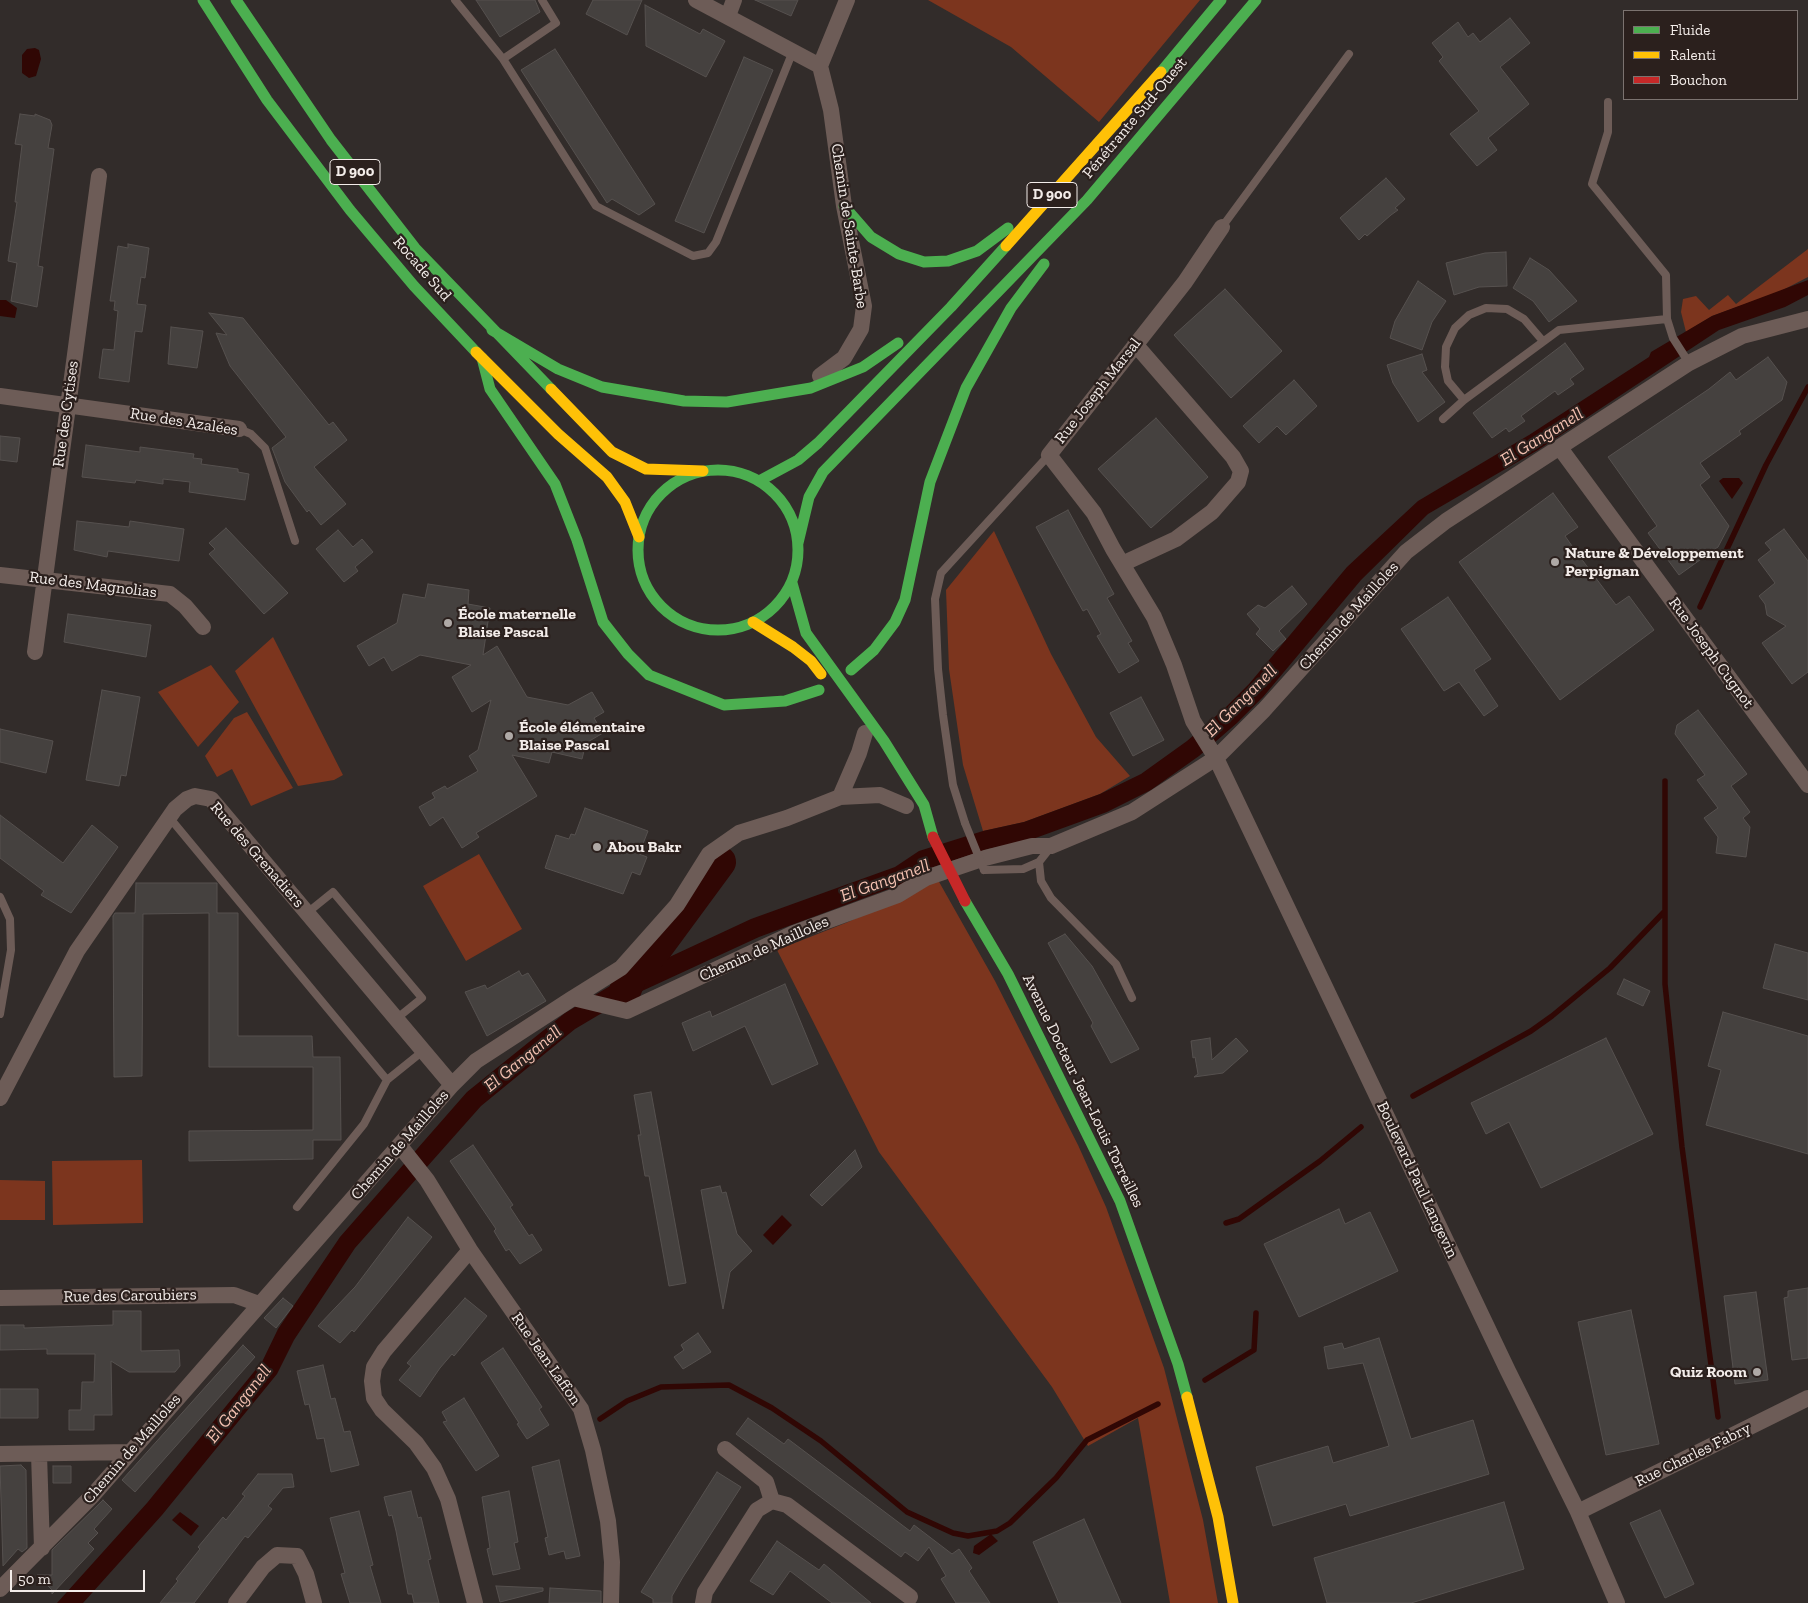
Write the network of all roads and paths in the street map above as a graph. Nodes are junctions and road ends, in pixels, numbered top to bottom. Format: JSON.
{"nodes":[{"id":1,"x":203,"y":0,"type":"edge"},
{"id":2,"x":236,"y":0,"type":"edge"},
{"id":3,"x":456,"y":0,"type":"edge"},
{"id":4,"x":542,"y":0,"type":"edge"},
{"id":5,"x":696,"y":0,"type":"edge"},
{"id":6,"x":734,"y":0,"type":"edge"},
{"id":7,"x":848,"y":0,"type":"edge"},
{"id":8,"x":1221,"y":0,"type":"edge"},
{"id":9,"x":1256,"y":0,"type":"edge"},
{"id":10,"x":728,"y":16,"type":"junction"},
{"id":11,"x":793,"y":51,"type":"junction"},
{"id":12,"x":1348,"y":54,"type":"dead end"},
{"id":13,"x":503,"y":59,"type":"junction"},
{"id":14,"x":820,"y":66,"type":"junction"},
{"id":15,"x":1608,"y":102,"type":"dead end"},
{"id":16,"x":1098,"y":143,"type":"junction"},
{"id":17,"x":98,"y":176,"type":"dead end"},
{"id":18,"x":1087,"y":200,"type":"junction"},
{"id":19,"x":844,"y":206,"type":"junction"},
{"id":20,"x":1222,"y":227,"type":"joint"},
{"id":21,"x":951,"y":307,"type":"junction"},
{"id":22,"x":1667,"y":319,"type":"junction"},
{"id":23,"x":1808,"y":319,"type":"edge"},
{"id":24,"x":492,"y":330,"type":"junction"},
{"id":25,"x":1542,"y":340,"type":"junction"},
{"id":26,"x":1135,"y":344,"type":"junction"},
{"id":27,"x":482,"y":358,"type":"junction"},
{"id":28,"x":1686,"y":358,"type":"junction"},
{"id":29,"x":801,"y":391,"type":"junction"},
{"id":30,"x":0,"y":396,"type":"edge"},
{"id":31,"x":1464,"y":400,"type":"junction"},
{"id":32,"x":68,"y":404,"type":"junction"},
{"id":33,"x":1443,"y":419,"type":"dead end"},
{"id":34,"x":239,"y":429,"type":"joint"},
{"id":35,"x":1560,"y":448,"type":"junction"},
{"id":36,"x":1048,"y":455,"type":"junction"},
{"id":37,"x":703,"y":471,"type":"junction"},
{"id":38,"x":759,"y":481,"type":"junction"},
{"id":39,"x":639,"y":537,"type":"junction"},
{"id":40,"x":295,"y":542,"type":"dead end"},
{"id":41,"x":798,"y":543,"type":"junction"},
{"id":42,"x":1122,"y":564,"type":"junction"},
{"id":43,"x":0,"y":575,"type":"edge"},
{"id":44,"x":44,"y":580,"type":"junction"},
{"id":45,"x":792,"y":583,"type":"junction"},
{"id":46,"x":753,"y":622,"type":"junction"},
{"id":47,"x":203,"y":626,"type":"dead end"},
{"id":48,"x":35,"y":652,"type":"dead end"},
{"id":49,"x":816,"y":658,"type":"junction"},
{"id":50,"x":851,"y":670,"type":"dead end"},
{"id":51,"x":819,"y":690,"type":"dead end"},
{"id":52,"x":1193,"y":721,"type":"joint"},
{"id":53,"x":865,"y":733,"type":"junction"},
{"id":54,"x":874,"y":749,"type":"dead end"},
{"id":55,"x":1213,"y":755,"type":"junction"},
{"id":56,"x":1808,"y":785,"type":"edge"},
{"id":57,"x":897,"y":790,"type":"dead end"},
{"id":58,"x":840,"y":797,"type":"junction"},
{"id":59,"x":912,"y":816,"type":"junction"},
{"id":60,"x":169,"y":817,"type":"junction"},
{"id":61,"x":933,"y":837,"type":"junction"},
{"id":62,"x":1051,"y":846,"type":"junction"},
{"id":63,"x":1039,"y":862,"type":"junction"},
{"id":64,"x":0,"y":897,"type":"edge"},
{"id":65,"x":307,"y":913,"type":"junction"},
{"id":66,"x":1132,"y":998,"type":"dead end"},
{"id":67,"x":577,"y":999,"type":"junction"},
{"id":68,"x":0,"y":1014,"type":"edge"},
{"id":69,"x":396,"y":1019,"type":"junction"},
{"id":70,"x":423,"y":1051,"type":"junction"},
{"id":71,"x":387,"y":1080,"type":"junction"},
{"id":72,"x":452,"y":1085,"type":"junction"},
{"id":73,"x":0,"y":1098,"type":"edge"},
{"id":74,"x":404,"y":1151,"type":"junction"},
{"id":75,"x":297,"y":1207,"type":"dead end"},
{"id":76,"x":470,"y":1250,"type":"junction"},
{"id":77,"x":0,"y":1298,"type":"edge"},
{"id":78,"x":259,"y":1304,"type":"junction"},
{"id":79,"x":1808,"y":1398,"type":"edge"},
{"id":80,"x":726,"y":1449,"type":"dead end"},
{"id":81,"x":130,"y":1452,"type":"junction"},
{"id":82,"x":0,"y":1454,"type":"edge"},
{"id":83,"x":39,"y":1454,"type":"junction"},
{"id":84,"x":772,"y":1501,"type":"junction"},
{"id":85,"x":1578,"y":1512,"type":"junction"},
{"id":86,"x":42,"y":1548,"type":"junction"},
{"id":87,"x":0,"y":1589,"type":"edge"},
{"id":88,"x":915,"y":1601,"type":"edge"},
{"id":89,"x":236,"y":1603,"type":"edge"},
{"id":90,"x":314,"y":1603,"type":"edge"},
{"id":91,"x":475,"y":1603,"type":"edge"},
{"id":92,"x":611,"y":1603,"type":"edge"},
{"id":93,"x":703,"y":1603,"type":"edge"},
{"id":94,"x":1233,"y":1603,"type":"edge"},
{"id":95,"x":1617,"y":1603,"type":"edge"}],
"edges":[{"from":1,"to":27,"type":"main road","name":"Rocade Sud","number":"D 900"},
{"from":2,"to":24,"type":"main road","name":"Rocade Sud","number":"D 900"},
{"from":3,"to":13,"type":"lane"},
{"from":4,"to":13,"type":"lane"},
{"from":5,"to":10,"type":"street"},
{"from":6,"to":10,"type":"street"},
{"from":7,"to":14,"type":"street"},
{"from":8,"to":16,"type":"main road","name":"Pénétrante Sud-Ouest","number":"D 900"},
{"from":9,"to":18,"type":"main road","name":"Pénétrante Sud-Ouest","number":"D 900"},
{"from":10,"to":11,"type":"street"},
{"from":11,"to":13,"type":"lane"},
{"from":11,"to":14,"type":"street"},
{"from":12,"to":20,"type":"lane"},
{"from":14,"to":19,"type":"street","name":"Chemin de Sainte-Barbe"},
{"from":15,"to":22,"type":"lane"},
{"from":16,"to":19,"type":"main road"},
{"from":16,"to":21,"type":"main road","name":"Pénétrante Sud-Ouest","number":"D 900"},
{"from":17,"to":32,"type":"street","name":"Rue des Cytises"},
{"from":18,"to":41,"type":"main road","name":"Pénétrante Sud-Ouest","number":"D 900"},
{"from":18,"to":50,"type":"main road"},
{"from":19,"to":29,"type":"street","name":"Chemin de Sainte-Barbe"},
{"from":20,"to":26,"type":"street","name":"Rue Joseph Marsal"},
{"from":21,"to":29,"type":"main road"},
{"from":21,"to":38,"type":"main road","name":"Pénétrante Sud-Ouest","number":"D 900"},
{"from":22,"to":25,"type":"lane"},
{"from":22,"to":28,"type":"lane"},
{"from":23,"to":28,"type":"street","name":"Chemin de Mailloles"},
{"from":24,"to":29,"type":"main road"},
{"from":24,"to":37,"type":"main road","name":"Rocade Sud","number":"D 900"},
{"from":25,"to":31,"type":"lane"},
{"from":25,"to":31,"type":"lane"},
{"from":26,"to":36,"type":"street","name":"Rue Joseph Marsal"},
{"from":26,"to":42,"type":"street"},
{"from":27,"to":39,"type":"main road","name":"Rocade Sud","number":"D 900"},
{"from":27,"to":51,"type":"main road"},
{"from":28,"to":35,"type":"street","name":"Chemin de Mailloles"},
{"from":30,"to":32,"type":"street","name":"Rue des Azalées"},
{"from":31,"to":33,"type":"lane"},
{"from":32,"to":34,"type":"street","name":"Rue des Azalées"},
{"from":32,"to":44,"type":"street","name":"Rue des Cytises"},
{"from":34,"to":40,"type":"lane","name":"Rue des Azalées"},
{"from":35,"to":55,"type":"street","name":"Chemin de Mailloles"},
{"from":35,"to":56,"type":"street","name":"Rue Joseph Cugnot"},
{"from":36,"to":42,"type":"street","name":"Rue Joseph Marsal"},
{"from":36,"to":63,"type":"lane","bridge":true},
{"from":37,"to":38,"type":"main road"},
{"from":37,"to":39,"type":"main road"},
{"from":38,"to":41,"type":"main road"},
{"from":39,"to":46,"type":"main road"},
{"from":41,"to":45,"type":"main road"},
{"from":42,"to":52,"type":"street","name":"Rue Joseph Marsal"},
{"from":43,"to":44,"type":"street","name":"Rue des Magnolias"},
{"from":44,"to":47,"type":"street","name":"Rue des Magnolias"},
{"from":44,"to":48,"type":"street","name":"Rue des Cytises"},
{"from":45,"to":46,"type":"main road"},
{"from":45,"to":49,"type":"main road"},
{"from":46,"to":49,"type":"main road"},
{"from":49,"to":53,"type":"main road"},
{"from":49,"to":61,"type":"main road","name":"Avenue Docteur Jean-Louis Torreilles"},
{"from":52,"to":55,"type":"street","name":"Boulevard Paul Langevin"},
{"from":53,"to":54,"type":"main road"},
{"from":53,"to":58,"type":"street"},
{"from":55,"to":62,"type":"street","name":"Chemin de Mailloles"},
{"from":55,"to":85,"type":"street","name":"Boulevard Paul Langevin"},
{"from":57,"to":59,"type":"main road","name":"Avenue Docteur Jean-Louis Torreilles"},
{"from":58,"to":59,"type":"street"},
{"from":58,"to":67,"type":"street"},
{"from":59,"to":61,"type":"main road","name":"Avenue Docteur Jean-Louis Torreilles"},
{"from":60,"to":65,"type":"street","name":"Rue des Grenadiers"},
{"from":60,"to":71,"type":"lane"},
{"from":60,"to":73,"type":"street","name":"Rue des Grenadiers"},
{"from":61,"to":94,"type":"main road","name":"Avenue Docteur Jean-Louis Torreilles","bridge":true},
{"from":62,"to":63,"type":"lane"},
{"from":62,"to":67,"type":"street","name":"Chemin de Mailloles"},
{"from":63,"to":66,"type":"lane"},
{"from":64,"to":68,"type":"lane"},
{"from":65,"to":69,"type":"street","name":"Rue des Grenadiers"},
{"from":65,"to":69,"type":"lane"},
{"from":67,"to":72,"type":"street","name":"Chemin de Mailloles"},
{"from":69,"to":70,"type":"street","name":"Rue des Grenadiers"},
{"from":70,"to":71,"type":"lane"},
{"from":70,"to":72,"type":"street","name":"Rue des Grenadiers"},
{"from":71,"to":75,"type":"lane"},
{"from":72,"to":74,"type":"street","name":"Chemin de Mailloles"},
{"from":74,"to":76,"type":"street","name":"Rue Jean Laffon"},
{"from":74,"to":78,"type":"street","name":"Chemin de Mailloles"},
{"from":76,"to":91,"type":"street"},
{"from":76,"to":92,"type":"street","name":"Rue Jean Laffon"},
{"from":77,"to":78,"type":"street","name":"Rue des Caroubiers"},
{"from":78,"to":81,"type":"street","name":"Chemin de Mailloles"},
{"from":79,"to":85,"type":"street","name":"Rue Charles Fabry"},
{"from":80,"to":84,"type":"street"},
{"from":81,"to":83,"type":"street"},
{"from":81,"to":86,"type":"street","name":"Chemin de Mailloles"},
{"from":82,"to":83,"type":"street"},
{"from":83,"to":86,"type":"street"},
{"from":84,"to":88,"type":"street"},
{"from":84,"to":93,"type":"street"},
{"from":85,"to":95,"type":"street","name":"Boulevard Paul Langevin"},
{"from":86,"to":87,"type":"street","name":"Chemin de Mailloles"},
{"from":89,"to":90,"type":"street"}]}
